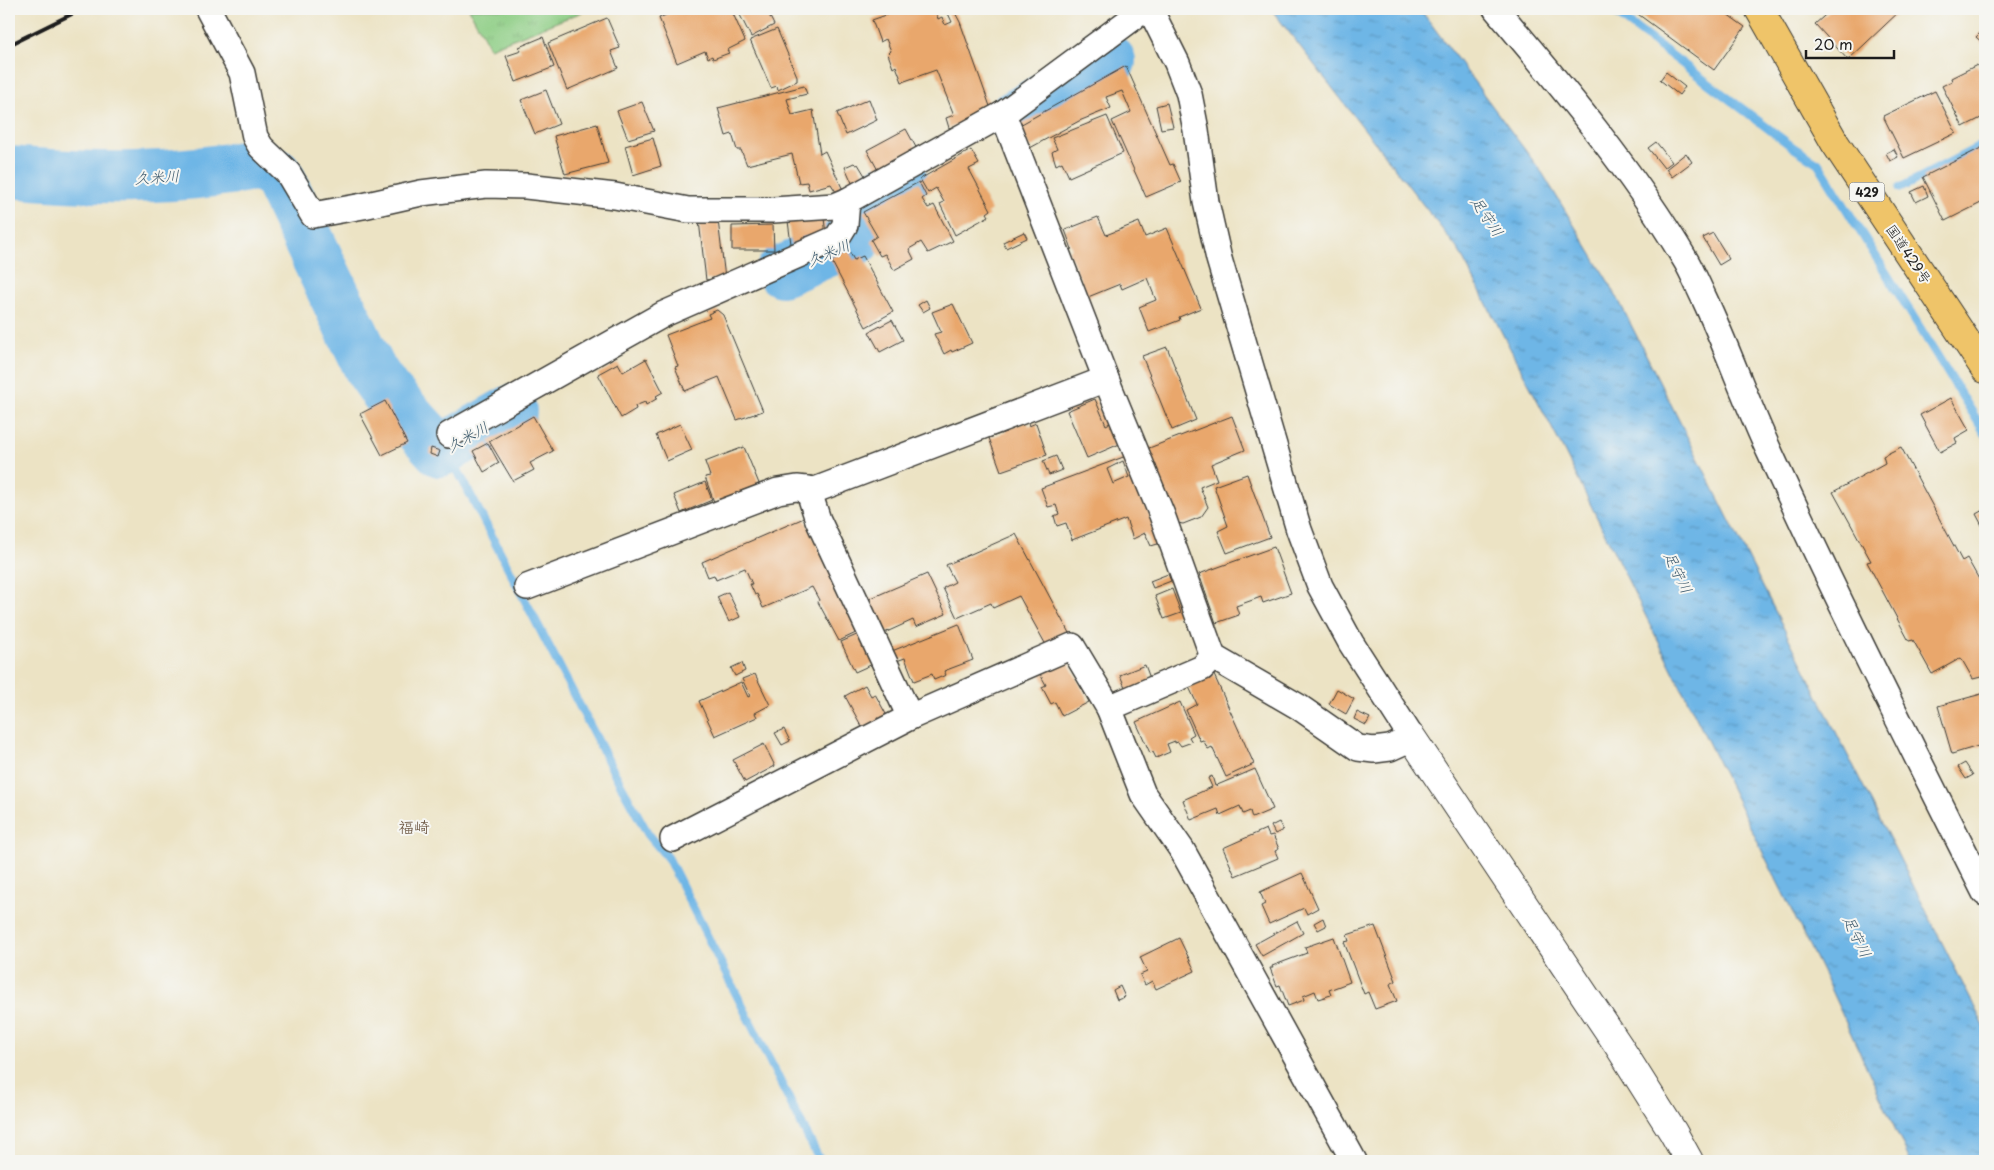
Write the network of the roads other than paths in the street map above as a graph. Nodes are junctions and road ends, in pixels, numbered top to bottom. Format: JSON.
{"nodes":[{"id":1,"x":208,"y":9,"type":"edge"},
{"id":2,"x":1145,"y":9,"type":"edge"},
{"id":3,"x":1150,"y":9,"type":"edge"},
{"id":4,"x":1496,"y":9,"type":"edge"},
{"id":5,"x":1759,"y":9,"type":"edge"},
{"id":6,"x":1003,"y":114,"type":"junction"},
{"id":7,"x":848,"y":201,"type":"junction"},
{"id":8,"x":1985,"y":369,"type":"edge"},
{"id":9,"x":1106,"y":379,"type":"junction"},
{"id":10,"x":449,"y":435,"type":"dead end"},
{"id":11,"x":808,"y":489,"type":"junction"},
{"id":12,"x":527,"y":587,"type":"dead end"},
{"id":13,"x":1213,"y":657,"type":"junction"},
{"id":14,"x":1109,"y":708,"type":"junction"},
{"id":15,"x":910,"y":717,"type":"junction"},
{"id":16,"x":1412,"y":738,"type":"junction"},
{"id":17,"x":673,"y":839,"type":"dead end"},
{"id":18,"x":1985,"y":893,"type":"edge"},
{"id":19,"x":1354,"y":1161,"type":"edge"},
{"id":20,"x":1689,"y":1161,"type":"edge"}],
"edges":[{"from":1,"to":7,"type":"street"},
{"from":2,"to":6,"type":"street"},
{"from":3,"to":16,"type":"street"},
{"from":4,"to":18,"type":"street"},
{"from":5,"to":8,"type":"highway","name":"国道429号","number":"429"},
{"from":6,"to":7,"type":"street"},
{"from":6,"to":9,"type":"street"},
{"from":7,"to":10,"type":"street"},
{"from":9,"to":11,"type":"street"},
{"from":9,"to":13,"type":"street"},
{"from":11,"to":12,"type":"street"},
{"from":11,"to":15,"type":"street"},
{"from":13,"to":14,"type":"street"},
{"from":13,"to":16,"type":"street"},
{"from":14,"to":15,"type":"street"},
{"from":14,"to":19,"type":"street"},
{"from":15,"to":17,"type":"street"},
{"from":16,"to":20,"type":"street"}]}
